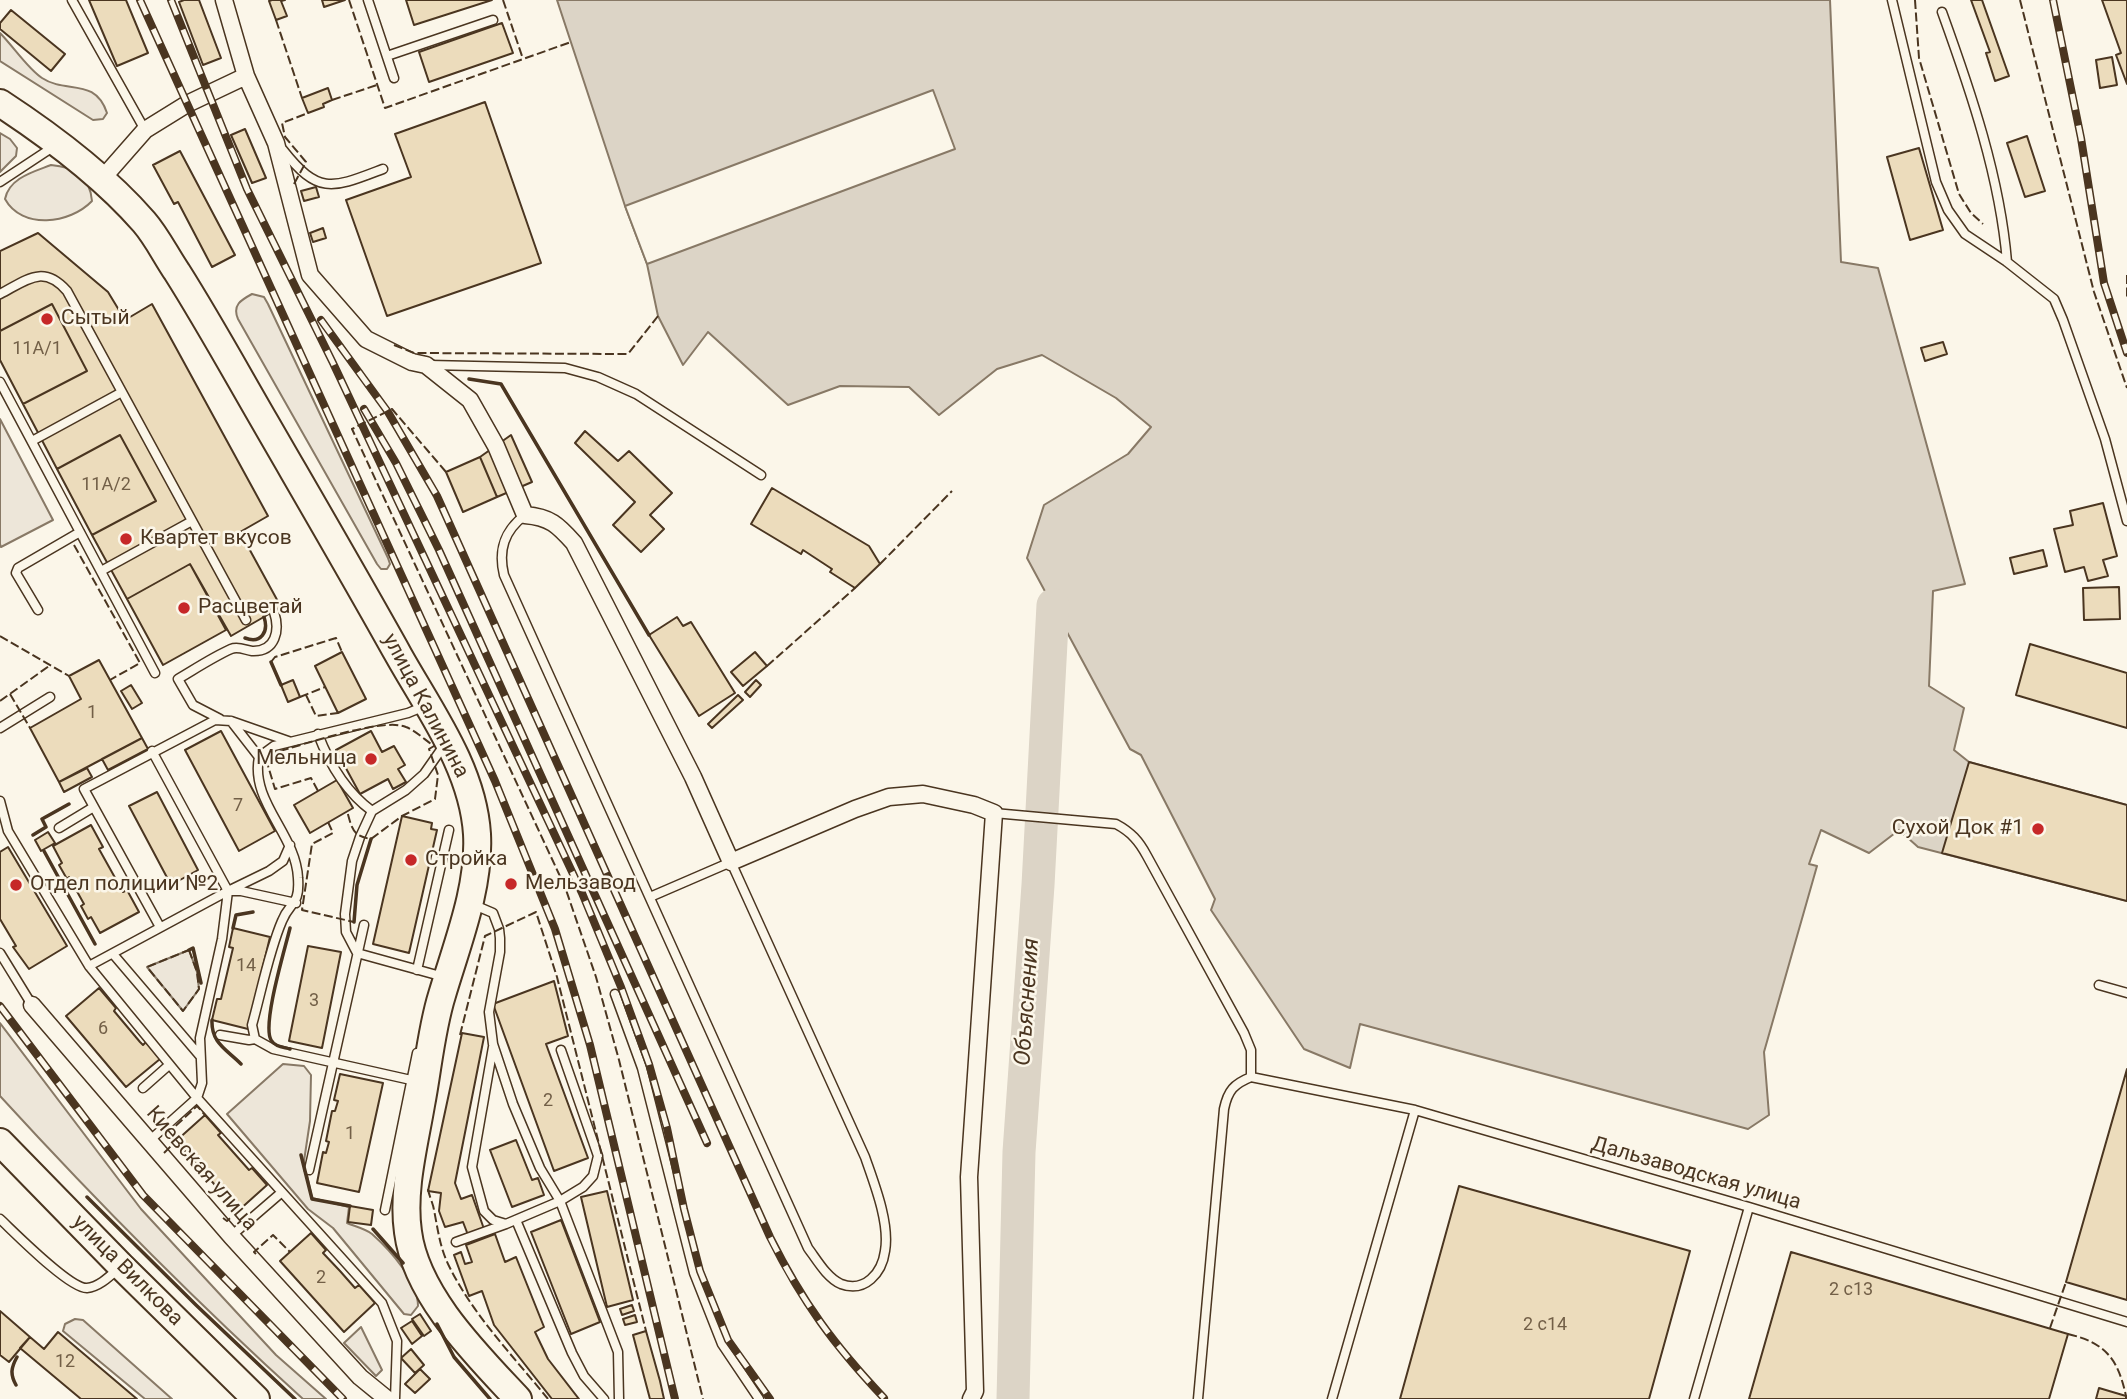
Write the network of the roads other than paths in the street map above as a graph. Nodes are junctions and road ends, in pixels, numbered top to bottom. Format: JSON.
{"nodes":[{"id":1,"x":72,"y":0,"type":"edge"},
{"id":2,"x":224,"y":0,"type":"edge"},
{"id":3,"x":368,"y":0,"type":"edge"},
{"id":4,"x":1892,"y":0,"type":"edge"},
{"id":5,"x":1942,"y":12,"type":"dead end"},
{"id":6,"x":493,"y":20,"type":"dead end"},
{"id":7,"x":387,"y":56,"type":"junction"},
{"id":8,"x":246,"y":76,"type":"junction"},
{"id":9,"x":394,"y":78,"type":"dead end"},
{"id":10,"x":0,"y":103,"type":"edge"},
{"id":11,"x":145,"y":130,"type":"junction"},
{"id":12,"x":276,"y":143,"type":"junction"},
{"id":13,"x":60,"y":144,"type":"junction"},
{"id":14,"x":383,"y":169,"type":"dead end"},
{"id":15,"x":102,"y":179,"type":"junction"},
{"id":16,"x":2,"y":183,"type":"edge"},
{"id":17,"x":2007,"y":262,"type":"junction"},
{"id":18,"x":0,"y":294,"type":"edge"},
{"id":19,"x":426,"y":365,"type":"junction"},
{"id":20,"x":0,"y":382,"type":"edge"},
{"id":21,"x":122,"y":392,"type":"junction"},
{"id":22,"x":32,"y":441,"type":"junction"},
{"id":23,"x":761,"y":475,"type":"dead end"},
{"id":24,"x":525,"y":515,"type":"junction"},
{"id":25,"x":192,"y":521,"type":"junction"},
{"id":26,"x":2127,"y":521,"type":"edge"},
{"id":27,"x":80,"y":532,"type":"junction"},
{"id":28,"x":101,"y":571,"type":"junction"},
{"id":29,"x":38,"y":610,"type":"dead end"},
{"id":30,"x":274,"y":612,"type":"dead end"},
{"id":31,"x":246,"y":620,"type":"dead end"},
{"id":32,"x":155,"y":673,"type":"dead end"},
{"id":33,"x":50,"y":697,"type":"dead end"},
{"id":34,"x":427,"y":705,"type":"junction"},
{"id":35,"x":226,"y":720,"type":"junction"},
{"id":36,"x":0,"y":729,"type":"edge"},
{"id":37,"x":318,"y":734,"type":"junction"},
{"id":38,"x":448,"y":741,"type":"junction"},
{"id":39,"x":292,"y":743,"type":"junction"},
{"id":40,"x":152,"y":751,"type":"junction"},
{"id":41,"x":259,"y":757,"type":"junction"},
{"id":42,"x":0,"y":801,"type":"edge"},
{"id":43,"x":92,"y":808,"type":"junction"},
{"id":44,"x":372,"y":811,"type":"junction"},
{"id":45,"x":993,"y":813,"type":"junction"},
{"id":46,"x":59,"y":828,"type":"dead end"},
{"id":47,"x":449,"y":830,"type":"dead end"},
{"id":48,"x":4,"y":834,"type":"edge"},
{"id":49,"x":290,"y":845,"type":"junction"},
{"id":50,"x":731,"y":862,"type":"junction"},
{"id":51,"x":228,"y":891,"type":"junction"},
{"id":52,"x":650,"y":897,"type":"junction"},
{"id":53,"x":296,"y":903,"type":"junction"},
{"id":54,"x":468,"y":903,"type":"junction"},
{"id":55,"x":364,"y":925,"type":"dead end"},
{"id":56,"x":160,"y":927,"type":"junction"},
{"id":57,"x":0,"y":953,"type":"edge"},
{"id":58,"x":357,"y":953,"type":"junction"},
{"id":59,"x":113,"y":954,"type":"junction"},
{"id":60,"x":89,"y":966,"type":"junction"},
{"id":61,"x":417,"y":970,"type":"junction"},
{"id":62,"x":437,"y":980,"type":"junction"},
{"id":63,"x":2099,"y":985,"type":"dead end"},
{"id":64,"x":2127,"y":993,"type":"edge"},
{"id":65,"x":615,"y":994,"type":"dead end"},
{"id":66,"x":33,"y":1004,"type":"joint"},
{"id":67,"x":220,"y":1035,"type":"dead end"},
{"id":68,"x":256,"y":1039,"type":"junction"},
{"id":69,"x":493,"y":1044,"type":"junction"},
{"id":70,"x":419,"y":1045,"type":"dead end"},
{"id":71,"x":561,"y":1050,"type":"dead end"},
{"id":72,"x":200,"y":1056,"type":"junction"},
{"id":73,"x":332,"y":1062,"type":"junction"},
{"id":74,"x":169,"y":1065,"type":"junction"},
{"id":75,"x":1251,"y":1077,"type":"junction"},
{"id":76,"x":411,"y":1080,"type":"junction"},
{"id":77,"x":143,"y":1088,"type":"dead end"},
{"id":78,"x":197,"y":1098,"type":"junction"},
{"id":79,"x":1415,"y":1110,"type":"junction"},
{"id":80,"x":149,"y":1141,"type":"junction"},
{"id":81,"x":0,"y":1142,"type":"edge"},
{"id":82,"x":309,"y":1170,"type":"dead end"},
{"id":83,"x":282,"y":1192,"type":"junction"},
{"id":84,"x":560,"y":1201,"type":"junction"},
{"id":85,"x":1749,"y":1207,"type":"junction"},
{"id":86,"x":385,"y":1210,"type":"dead end"},
{"id":87,"x":0,"y":1219,"type":"edge"},
{"id":88,"x":516,"y":1220,"type":"junction"},
{"id":89,"x":506,"y":1224,"type":"junction"},
{"id":90,"x":231,"y":1236,"type":"junction"},
{"id":91,"x":456,"y":1242,"type":"dead end"},
{"id":92,"x":121,"y":1266,"type":"junction"},
{"id":93,"x":2127,"y":1322,"type":"edge"},
{"id":94,"x":256,"y":1399,"type":"edge"},
{"id":95,"x":387,"y":1399,"type":"edge"},
{"id":96,"x":395,"y":1399,"type":"edge"},
{"id":97,"x":517,"y":1399,"type":"edge"},
{"id":98,"x":604,"y":1399,"type":"edge"},
{"id":99,"x":619,"y":1399,"type":"edge"},
{"id":100,"x":759,"y":1399,"type":"edge"},
{"id":101,"x":971,"y":1399,"type":"edge"},
{"id":102,"x":1198,"y":1399,"type":"edge"},
{"id":103,"x":1332,"y":1399,"type":"edge"},
{"id":104,"x":1694,"y":1399,"type":"edge"}],
"edges":[{"from":1,"to":11,"type":"lane"},
{"from":2,"to":8,"type":"street"},
{"from":3,"to":7,"type":"lane"},
{"from":4,"to":17,"type":"lane"},
{"from":5,"to":17,"type":"lane"},
{"from":6,"to":7,"type":"lane"},
{"from":7,"to":9,"type":"lane"},
{"from":8,"to":11,"type":"street"},
{"from":8,"to":12,"type":"street"},
{"from":10,"to":13,"type":"main road","name":"улица Калинина"},
{"from":11,"to":15,"type":"street"},
{"from":12,"to":14,"type":"lane"},
{"from":12,"to":19,"type":"street"},
{"from":13,"to":15,"type":"main road","name":"улица Калинина"},
{"from":13,"to":16,"type":"lane"},
{"from":15,"to":34,"type":"main road","name":"улица Калинина"},
{"from":17,"to":26,"type":"lane"},
{"from":18,"to":21,"type":"lane"},
{"from":19,"to":23,"type":"lane"},
{"from":19,"to":24,"type":"street"},
{"from":20,"to":22,"type":"lane"},
{"from":21,"to":22,"type":"lane"},
{"from":21,"to":25,"type":"lane"},
{"from":22,"to":27,"type":"lane"},
{"from":24,"to":50,"type":"street"},
{"from":24,"to":52,"type":"lane"},
{"from":25,"to":28,"type":"lane"},
{"from":25,"to":31,"type":"lane"},
{"from":27,"to":28,"type":"lane"},
{"from":27,"to":29,"type":"lane"},
{"from":28,"to":32,"type":"lane"},
{"from":30,"to":35,"type":"lane"},
{"from":33,"to":36,"type":"lane"},
{"from":34,"to":37,"type":"lane"},
{"from":34,"to":38,"type":"main road","name":"улица Калинина"},
{"from":35,"to":39,"type":"lane"},
{"from":35,"to":40,"type":"lane"},
{"from":35,"to":41,"type":"lane"},
{"from":37,"to":39,"type":"lane"},
{"from":37,"to":44,"type":"lane"},
{"from":38,"to":44,"type":"lane"},
{"from":38,"to":54,"type":"main road","name":"улица Калинина"},
{"from":39,"to":41,"type":"lane"},
{"from":40,"to":43,"type":"lane"},
{"from":40,"to":51,"type":"lane"},
{"from":41,"to":49,"type":"lane"},
{"from":42,"to":48,"type":"lane"},
{"from":43,"to":46,"type":"lane"},
{"from":43,"to":56,"type":"lane"},
{"from":44,"to":58,"type":"lane"},
{"from":45,"to":50,"type":"street"},
{"from":45,"to":75,"type":"lane"},
{"from":45,"to":101,"type":"street"},
{"from":47,"to":61,"type":"lane"},
{"from":48,"to":60,"type":"lane"},
{"from":49,"to":51,"type":"lane"},
{"from":49,"to":53,"type":"lane"},
{"from":50,"to":52,"type":"lane"},
{"from":50,"to":52,"type":"lane"},
{"from":51,"to":53,"type":"lane"},
{"from":51,"to":56,"type":"lane"},
{"from":51,"to":72,"type":"lane"},
{"from":53,"to":68,"type":"lane"},
{"from":54,"to":62,"type":"main road","name":"улица Калинина"},
{"from":54,"to":69,"type":"lane"},
{"from":55,"to":58,"type":"lane"},
{"from":56,"to":59,"type":"lane"},
{"from":57,"to":66,"type":"lane","name":"Киевская улица"},
{"from":58,"to":61,"type":"lane"},
{"from":58,"to":73,"type":"lane"},
{"from":59,"to":60,"type":"lane"},
{"from":59,"to":72,"type":"lane"},
{"from":60,"to":74,"type":"lane"},
{"from":61,"to":62,"type":"lane"},
{"from":62,"to":97,"type":"main road","name":"улица Калинина"},
{"from":63,"to":64,"type":"lane"},
{"from":65,"to":100,"type":"lane"},
{"from":66,"to":80,"type":"street","name":"Киевская улица"},
{"from":67,"to":68,"type":"lane"},
{"from":68,"to":73,"type":"lane"},
{"from":69,"to":84,"type":"lane"},
{"from":69,"to":89,"type":"lane"},
{"from":70,"to":76,"type":"lane"},
{"from":71,"to":84,"type":"lane"},
{"from":72,"to":78,"type":"lane"},
{"from":73,"to":76,"type":"lane"},
{"from":73,"to":82,"type":"lane"},
{"from":74,"to":77,"type":"lane"},
{"from":74,"to":78,"type":"lane"},
{"from":75,"to":79,"type":"lane","name":"Дальзаводская улица"},
{"from":75,"to":102,"type":"lane"},
{"from":76,"to":86,"type":"lane"},
{"from":78,"to":80,"type":"lane"},
{"from":78,"to":83,"type":"lane"},
{"from":79,"to":85,"type":"lane","name":"Дальзаводская улица"},
{"from":79,"to":103,"type":"lane"},
{"from":80,"to":90,"type":"street","name":"Киевская улица"},
{"from":81,"to":92,"type":"main road","name":"улица Вилкова"},
{"from":83,"to":90,"type":"lane"},
{"from":83,"to":96,"type":"lane"},
{"from":84,"to":88,"type":"lane"},
{"from":84,"to":99,"type":"lane"},
{"from":85,"to":93,"type":"lane","name":"Дальзаводская улица"},
{"from":85,"to":104,"type":"lane"},
{"from":87,"to":92,"type":"lane"},
{"from":88,"to":89,"type":"lane"},
{"from":88,"to":98,"type":"lane"},
{"from":89,"to":91,"type":"lane"},
{"from":90,"to":95,"type":"street","name":"Киевская улица"},
{"from":92,"to":94,"type":"main road","name":"улица Вилкова"}]}
